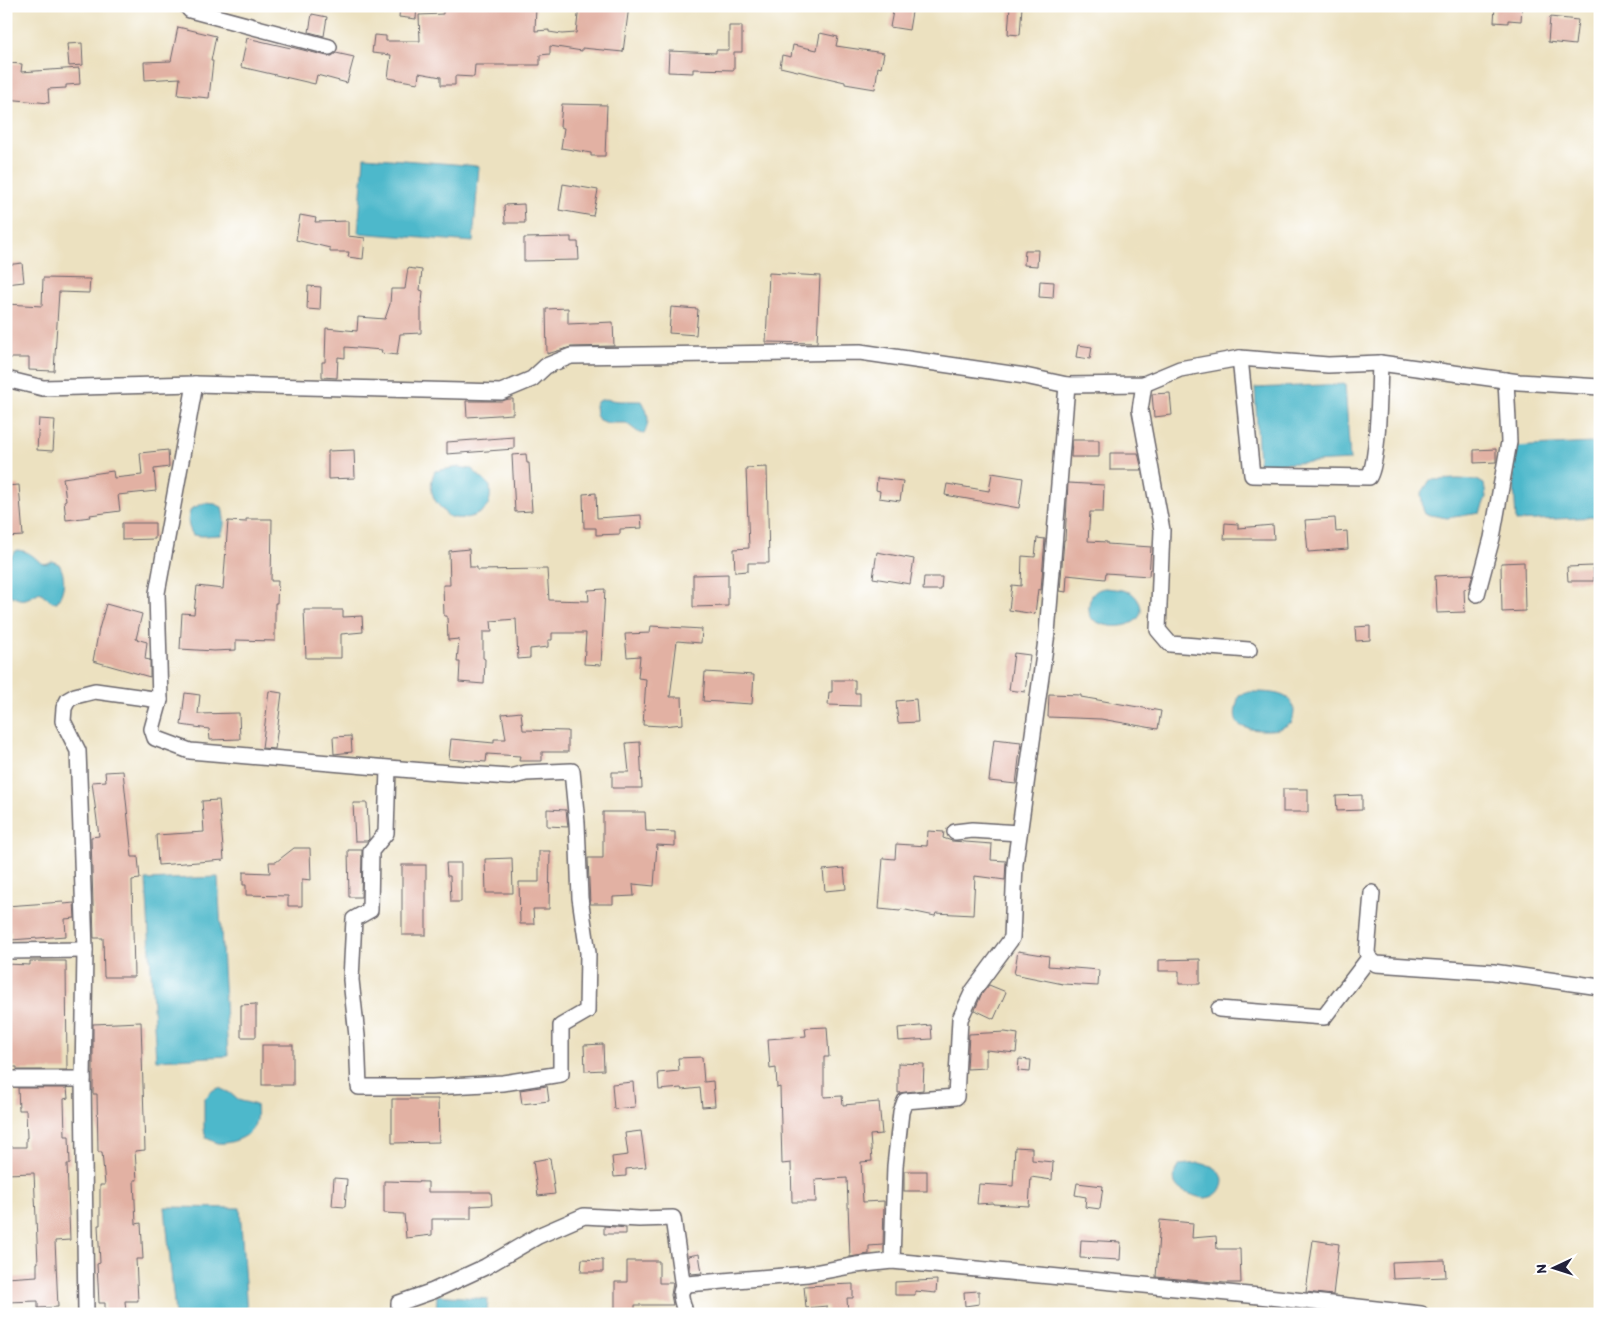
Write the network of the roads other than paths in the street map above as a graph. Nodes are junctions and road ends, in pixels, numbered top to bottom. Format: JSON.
{"nodes":[{"id":1,"x":187,"y":6,"type":"edge"},
{"id":2,"x":329,"y":47,"type":"dead end"},
{"id":3,"x":1240,"y":358,"type":"junction"},
{"id":4,"x":1380,"y":363,"type":"junction"},
{"id":5,"x":6,"y":379,"type":"edge"},
{"id":6,"x":1506,"y":380,"type":"junction"},
{"id":7,"x":195,"y":384,"type":"junction"},
{"id":8,"x":1144,"y":384,"type":"junction"},
{"id":9,"x":1067,"y":385,"type":"junction"},
{"id":10,"x":1600,"y":387,"type":"edge"},
{"id":11,"x":1477,"y":594,"type":"dead end"},
{"id":12,"x":1249,"y":650,"type":"dead end"},
{"id":13,"x":160,"y":700,"type":"junction"},
{"id":14,"x":388,"y":768,"type":"junction"},
{"id":15,"x":955,"y":832,"type":"dead end"},
{"id":16,"x":1019,"y":834,"type":"junction"},
{"id":17,"x":1372,"y":893,"type":"dead end"},
{"id":18,"x":85,"y":950,"type":"junction"},
{"id":19,"x":6,"y":951,"type":"edge"},
{"id":20,"x":1369,"y":958,"type":"junction"},
{"id":21,"x":1600,"y":987,"type":"edge"},
{"id":22,"x":1219,"y":1009,"type":"dead end"},
{"id":23,"x":6,"y":1079,"type":"edge"},
{"id":24,"x":83,"y":1079,"type":"junction"},
{"id":25,"x":892,"y":1261,"type":"junction"},
{"id":26,"x":683,"y":1288,"type":"junction"},
{"id":27,"x":86,"y":1314,"type":"edge"},
{"id":28,"x":399,"y":1314,"type":"edge"},
{"id":29,"x":685,"y":1314,"type":"edge"},
{"id":30,"x":1421,"y":1314,"type":"edge"}],
"edges":[{"from":1,"to":2,"type":"street"},
{"from":3,"to":4,"type":"street"},
{"from":3,"to":4,"type":"street"},
{"from":3,"to":8,"type":"street"},
{"from":4,"to":6,"type":"street"},
{"from":5,"to":7,"type":"street"},
{"from":6,"to":10,"type":"street"},
{"from":6,"to":11,"type":"street"},
{"from":7,"to":9,"type":"street"},
{"from":7,"to":13,"type":"street"},
{"from":8,"to":9,"type":"street"},
{"from":8,"to":12,"type":"street"},
{"from":9,"to":16,"type":"street"},
{"from":13,"to":14,"type":"street"},
{"from":13,"to":18,"type":"street"},
{"from":14,"to":14,"type":"street"},
{"from":15,"to":16,"type":"street"},
{"from":16,"to":25,"type":"street"},
{"from":17,"to":20,"type":"street"},
{"from":18,"to":19,"type":"street"},
{"from":18,"to":24,"type":"street"},
{"from":20,"to":21,"type":"street"},
{"from":20,"to":22,"type":"street"},
{"from":23,"to":24,"type":"street"},
{"from":24,"to":27,"type":"street"},
{"from":25,"to":26,"type":"street"},
{"from":25,"to":30,"type":"street"},
{"from":26,"to":28,"type":"street"},
{"from":26,"to":29,"type":"street"}]}
